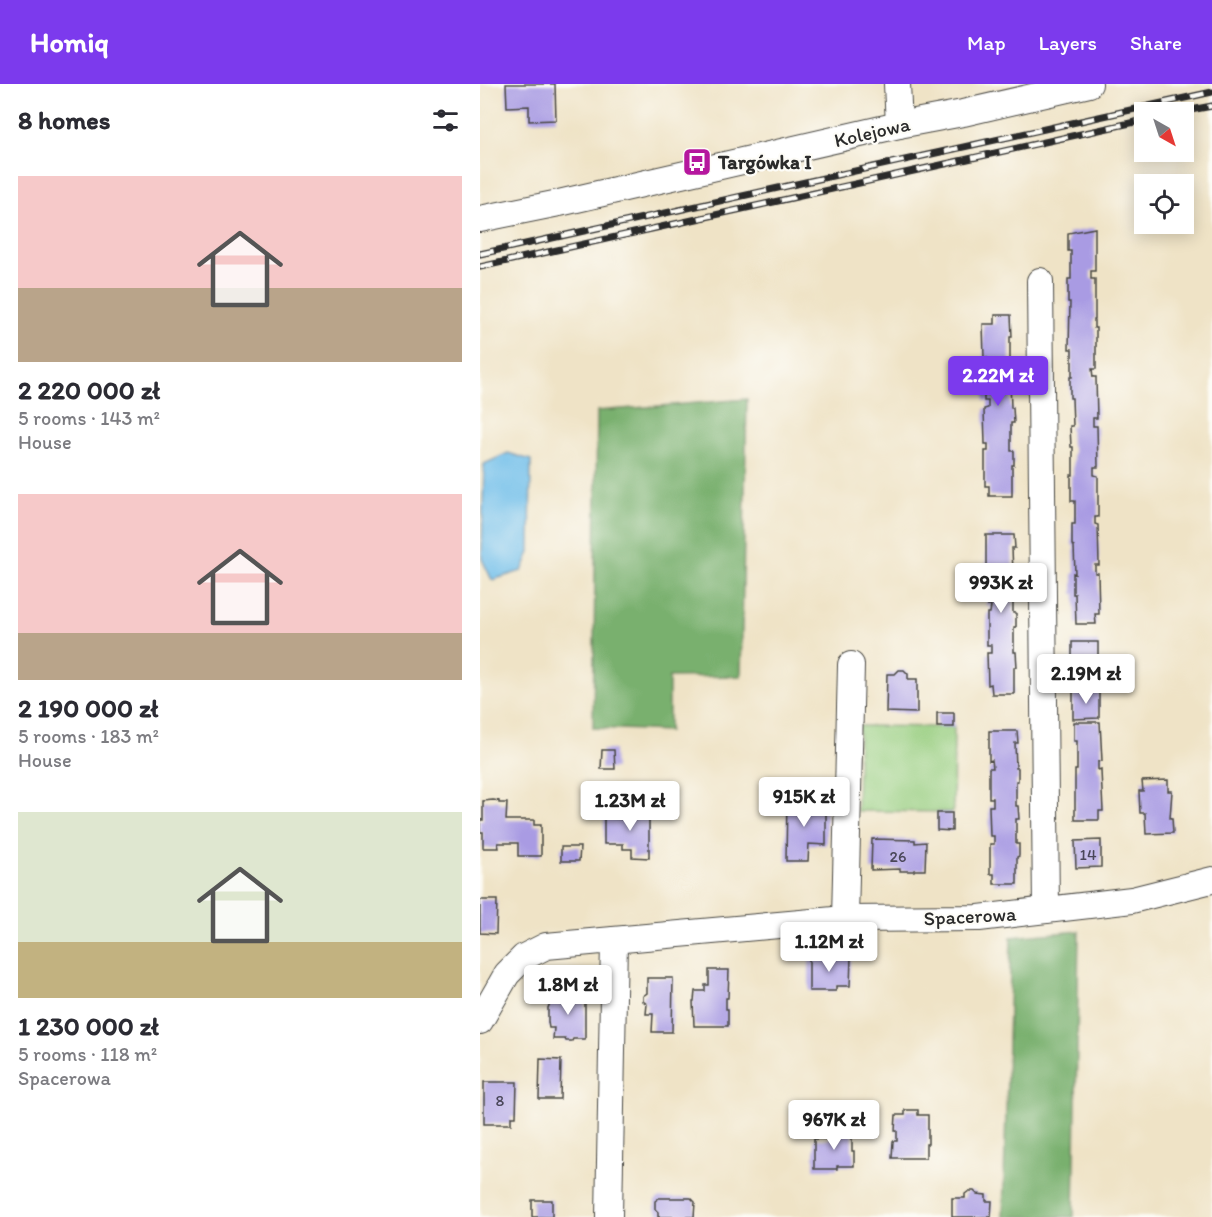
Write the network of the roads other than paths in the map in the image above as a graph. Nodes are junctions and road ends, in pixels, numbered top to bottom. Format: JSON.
{"nodes":[{"id":1,"x":897,"y":84,"type":"edge"},
{"id":2,"x":1089,"y":84,"type":"edge"},
{"id":3,"x":1007,"y":93,"type":"edge"},
{"id":4,"x":899,"y":125,"type":"junction"},
{"id":5,"x":480,"y":219,"type":"edge"},
{"id":6,"x":1040,"y":281,"type":"dead end"},
{"id":7,"x":850,"y":665,"type":"dead end"},
{"id":8,"x":1212,"y":880,"type":"edge"},
{"id":9,"x":1046,"y":910,"type":"junction"},
{"id":10,"x":845,"y":919,"type":"junction"},
{"id":11,"x":614,"y":940,"type":"junction"},
{"id":12,"x":480,"y":1021,"type":"edge"},
{"id":13,"x":609,"y":1217,"type":"edge"}],
"edges":[{"from":1,"to":4,"type":"street"},
{"from":2,"to":3,"type":"street","name":"Kolejowa"},
{"from":3,"to":4,"type":"street","name":"Kolejowa"},
{"from":4,"to":5,"type":"street","name":"Kolejowa"},
{"from":6,"to":9,"type":"street"},
{"from":7,"to":10,"type":"street"},
{"from":8,"to":9,"type":"street","name":"Spacerowa"},
{"from":9,"to":10,"type":"street","name":"Spacerowa"},
{"from":10,"to":11,"type":"street","name":"Spacerowa"},
{"from":11,"to":12,"type":"street","name":"Spacerowa"},
{"from":11,"to":13,"type":"street"}]}
